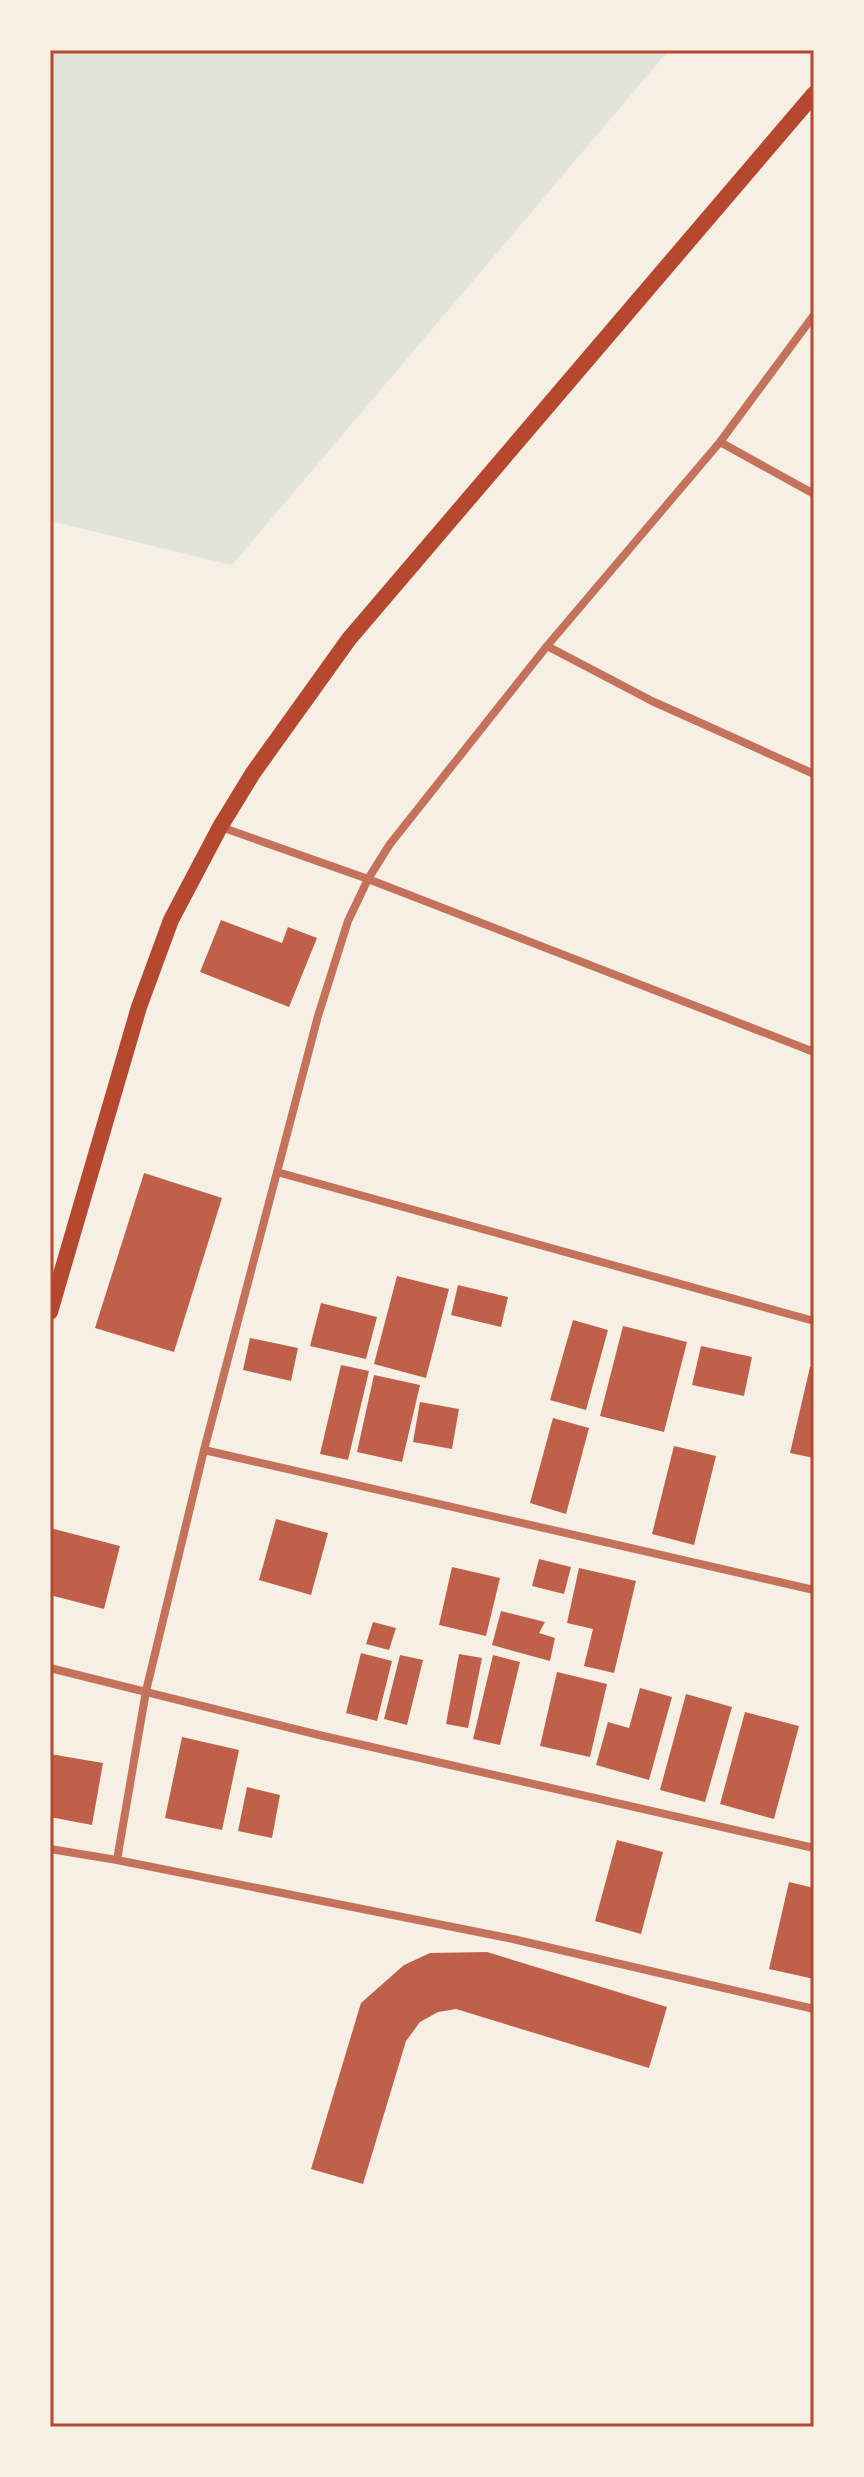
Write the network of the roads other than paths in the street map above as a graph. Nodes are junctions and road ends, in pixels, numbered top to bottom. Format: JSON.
{"nodes":[{"id":1,"x":811,"y":102,"type":"edge"},
{"id":2,"x":814,"y":315,"type":"edge"},
{"id":3,"x":720,"y":442,"type":"junction"},
{"id":4,"x":814,"y":494,"type":"edge"},
{"id":5,"x":547,"y":646,"type":"junction"},
{"id":6,"x":814,"y":774,"type":"edge"},
{"id":7,"x":220,"y":827,"type":"junction"},
{"id":8,"x":368,"y":879,"type":"junction"},
{"id":9,"x":814,"y":1052,"type":"edge"},
{"id":10,"x":277,"y":1172,"type":"junction"},
{"id":11,"x":50,"y":1312,"type":"edge"},
{"id":12,"x":814,"y":1321,"type":"edge"},
{"id":13,"x":204,"y":1450,"type":"junction"},
{"id":14,"x":814,"y":1590,"type":"edge"},
{"id":15,"x":50,"y":1668,"type":"edge"},
{"id":16,"x":146,"y":1691,"type":"junction"},
{"id":17,"x":814,"y":1848,"type":"edge"},
{"id":18,"x":50,"y":1849,"type":"edge"},
{"id":19,"x":117,"y":1860,"type":"junction"},
{"id":20,"x":814,"y":2009,"type":"edge"}],
"edges":[{"from":1,"to":7,"type":"main road"},
{"from":2,"to":3,"type":"street"},
{"from":3,"to":4,"type":"street"},
{"from":3,"to":5,"type":"street"},
{"from":5,"to":6,"type":"street"},
{"from":5,"to":8,"type":"street"},
{"from":7,"to":8,"type":"street"},
{"from":7,"to":11,"type":"main road"},
{"from":8,"to":9,"type":"street"},
{"from":8,"to":10,"type":"street"},
{"from":10,"to":12,"type":"street"},
{"from":10,"to":13,"type":"street"},
{"from":13,"to":14,"type":"street"},
{"from":13,"to":16,"type":"street"},
{"from":15,"to":16,"type":"street"},
{"from":16,"to":17,"type":"street"},
{"from":16,"to":19,"type":"street"},
{"from":18,"to":19,"type":"street"},
{"from":19,"to":20,"type":"street"}]}
